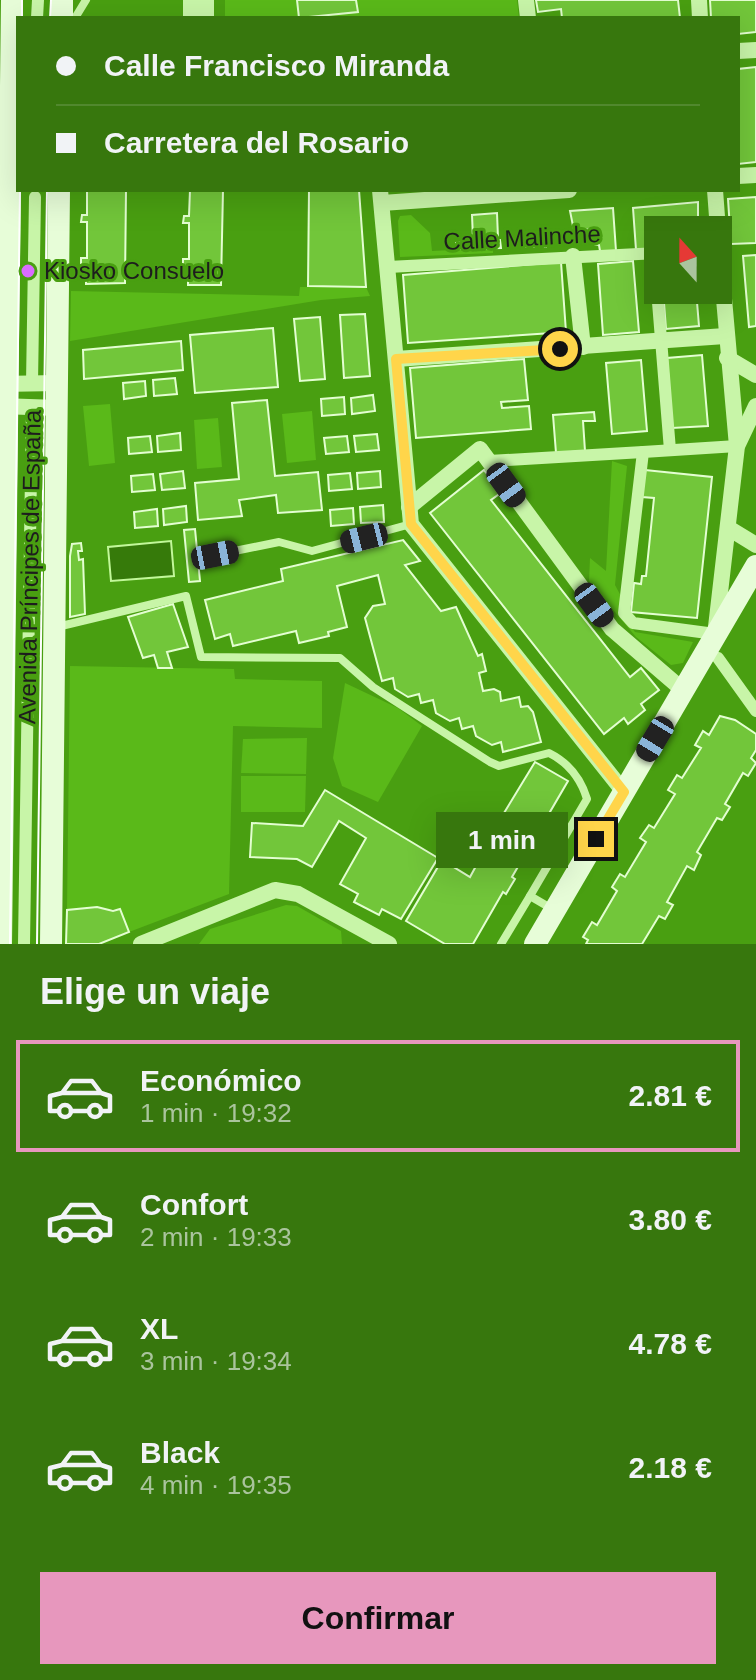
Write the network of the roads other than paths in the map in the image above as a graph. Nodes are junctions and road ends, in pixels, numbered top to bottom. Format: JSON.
{"nodes":[{"id":1,"x":12,"y":0,"type":"edge"},
{"id":2,"x":6,"y":24,"type":"edge"},
{"id":3,"x":59,"y":192,"type":"edge"},
{"id":4,"x":513,"y":192,"type":"edge"},
{"id":5,"x":715,"y":192,"type":"edge"},
{"id":6,"x":422,"y":195,"type":"edge"},
{"id":7,"x":381,"y":196,"type":"edge"},
{"id":8,"x":35,"y":197,"type":"dead end"},
{"id":9,"x":717,"y":216,"type":"edge"},
{"id":10,"x":644,"y":253,"type":"edge"},
{"id":11,"x":573,"y":256,"type":"junction"},
{"id":12,"x":388,"y":267,"type":"junction"},
{"id":13,"x":4,"y":269,"type":"edge"},
{"id":14,"x":660,"y":304,"type":"edge"},
{"id":15,"x":723,"y":304,"type":"edge"},
{"id":16,"x":725,"y":336,"type":"junction"},
{"id":17,"x":663,"y":341,"type":"junction"},
{"id":18,"x":583,"y":347,"type":"junction"},
{"id":19,"x":727,"y":358,"type":"junction"},
{"id":20,"x":396,"y":359,"type":"junction"},
{"id":21,"x":756,"y":375,"type":"edge"},
{"id":22,"x":3,"y":383,"type":"edge"},
{"id":23,"x":32,"y":383,"type":"junction"},
{"id":24,"x":58,"y":383,"type":"junction"},
{"id":25,"x":3,"y":406,"type":"edge"},
{"id":26,"x":756,"y":406,"type":"edge"},
{"id":27,"x":32,"y":407,"type":"junction"},
{"id":28,"x":58,"y":408,"type":"junction"},
{"id":29,"x":3,"y":431,"type":"edge"},
{"id":30,"x":737,"y":446,"type":"junction"},
{"id":31,"x":670,"y":450,"type":"junction"},
{"id":32,"x":643,"y":452,"type":"junction"},
{"id":33,"x":489,"y":461,"type":"junction"},
{"id":34,"x":409,"y":507,"type":"junction"},
{"id":35,"x":411,"y":524,"type":"junction"},
{"id":36,"x":730,"y":529,"type":"junction"},
{"id":37,"x":756,"y":545,"type":"edge"},
{"id":38,"x":215,"y":555,"type":"dead end"},
{"id":39,"x":756,"y":566,"type":"edge"},
{"id":40,"x":756,"y":594,"type":"edge"},
{"id":41,"x":56,"y":627,"type":"junction"},
{"id":42,"x":715,"y":634,"type":"junction"},
{"id":43,"x":718,"y":658,"type":"junction"},
{"id":44,"x":1,"y":678,"type":"edge"},
{"id":45,"x":684,"y":691,"type":"junction"},
{"id":46,"x":756,"y":711,"type":"edge"},
{"id":47,"x":624,"y":792,"type":"junction"},
{"id":48,"x":1,"y":866,"type":"edge"},
{"id":49,"x":530,"y":896,"type":"junction"},
{"id":50,"x":554,"y":910,"type":"junction"},
{"id":51,"x":366,"y":938,"type":"edge"},
{"id":52,"x":1,"y":944,"type":"edge"},
{"id":53,"x":24,"y":944,"type":"edge"},
{"id":54,"x":51,"y":944,"type":"edge"},
{"id":55,"x":141,"y":944,"type":"edge"},
{"id":56,"x":389,"y":944,"type":"edge"},
{"id":57,"x":501,"y":944,"type":"edge"},
{"id":58,"x":535,"y":944,"type":"edge"},
{"id":59,"x":551,"y":944,"type":"edge"}],
"edges":[{"from":1,"to":2,"type":"main road","name":"Avenida Príncipes de España"},
{"from":2,"to":13,"type":"main road","name":"Avenida Príncipes de España"},
{"from":3,"to":24,"type":"main road","name":"Avenida Príncipes de España"},
{"from":4,"to":6,"type":"street"},
{"from":5,"to":9,"type":"street"},
{"from":6,"to":7,"type":"street"},
{"from":7,"to":12,"type":"street"},
{"from":8,"to":23,"type":"street","name":"Avenida Príncipes de España"},
{"from":10,"to":11,"type":"street","name":"Calle Malinche"},
{"from":11,"to":12,"type":"street","name":"Calle Malinche"},
{"from":11,"to":18,"type":"street"},
{"from":12,"to":20,"type":"street"},
{"from":13,"to":22,"type":"main road","name":"Avenida Príncipes de España"},
{"from":14,"to":17,"type":"street"},
{"from":15,"to":16,"type":"street"},
{"from":16,"to":17,"type":"street"},
{"from":16,"to":19,"type":"street"},
{"from":17,"to":18,"type":"street"},
{"from":17,"to":31,"type":"street"},
{"from":18,"to":20,"type":"street"},
{"from":19,"to":21,"type":"street"},
{"from":19,"to":30,"type":"street"},
{"from":20,"to":34,"type":"street"},
{"from":22,"to":23,"type":"street"},
{"from":22,"to":25,"type":"main road","name":"Avenida Príncipes de España"},
{"from":23,"to":24,"type":"street"},
{"from":24,"to":28,"type":"main road","name":"Avenida Príncipes de España"},
{"from":25,"to":27,"type":"street"},
{"from":25,"to":29,"type":"main road","name":"Avenida Príncipes de España"},
{"from":26,"to":30,"type":"street"},
{"from":27,"to":28,"type":"street"},
{"from":27,"to":53,"type":"street","name":"Avenida Príncipes de España"},
{"from":28,"to":41,"type":"main road","name":"Avenida Príncipes de España"},
{"from":29,"to":44,"type":"main road","name":"Avenida Príncipes de España"},
{"from":30,"to":31,"type":"street"},
{"from":30,"to":36,"type":"street"},
{"from":31,"to":32,"type":"street"},
{"from":32,"to":33,"type":"street"},
{"from":32,"to":42,"type":"street"},
{"from":33,"to":34,"type":"street"},
{"from":33,"to":45,"type":"street"},
{"from":34,"to":35,"type":"street"},
{"from":35,"to":38,"type":"lane"},
{"from":35,"to":47,"type":"street"},
{"from":36,"to":37,"type":"street"},
{"from":36,"to":42,"type":"street"},
{"from":39,"to":42,"type":"main road"},
{"from":40,"to":43,"type":"main road"},
{"from":41,"to":49,"type":"lane"},
{"from":41,"to":54,"type":"main road","name":"Avenida Príncipes de España"},
{"from":42,"to":45,"type":"main road"},
{"from":43,"to":46,"type":"street"},
{"from":43,"to":59,"type":"main road"},
{"from":44,"to":48,"type":"main road","name":"Avenida Príncipes de España"},
{"from":45,"to":47,"type":"main road"},
{"from":47,"to":50,"type":"main road"},
{"from":48,"to":52,"type":"main road","name":"Avenida Príncipes de España"},
{"from":49,"to":50,"type":"lane"},
{"from":49,"to":57,"type":"lane"},
{"from":50,"to":58,"type":"main road"},
{"from":51,"to":55,"type":"street"},
{"from":51,"to":56,"type":"street"}]}
